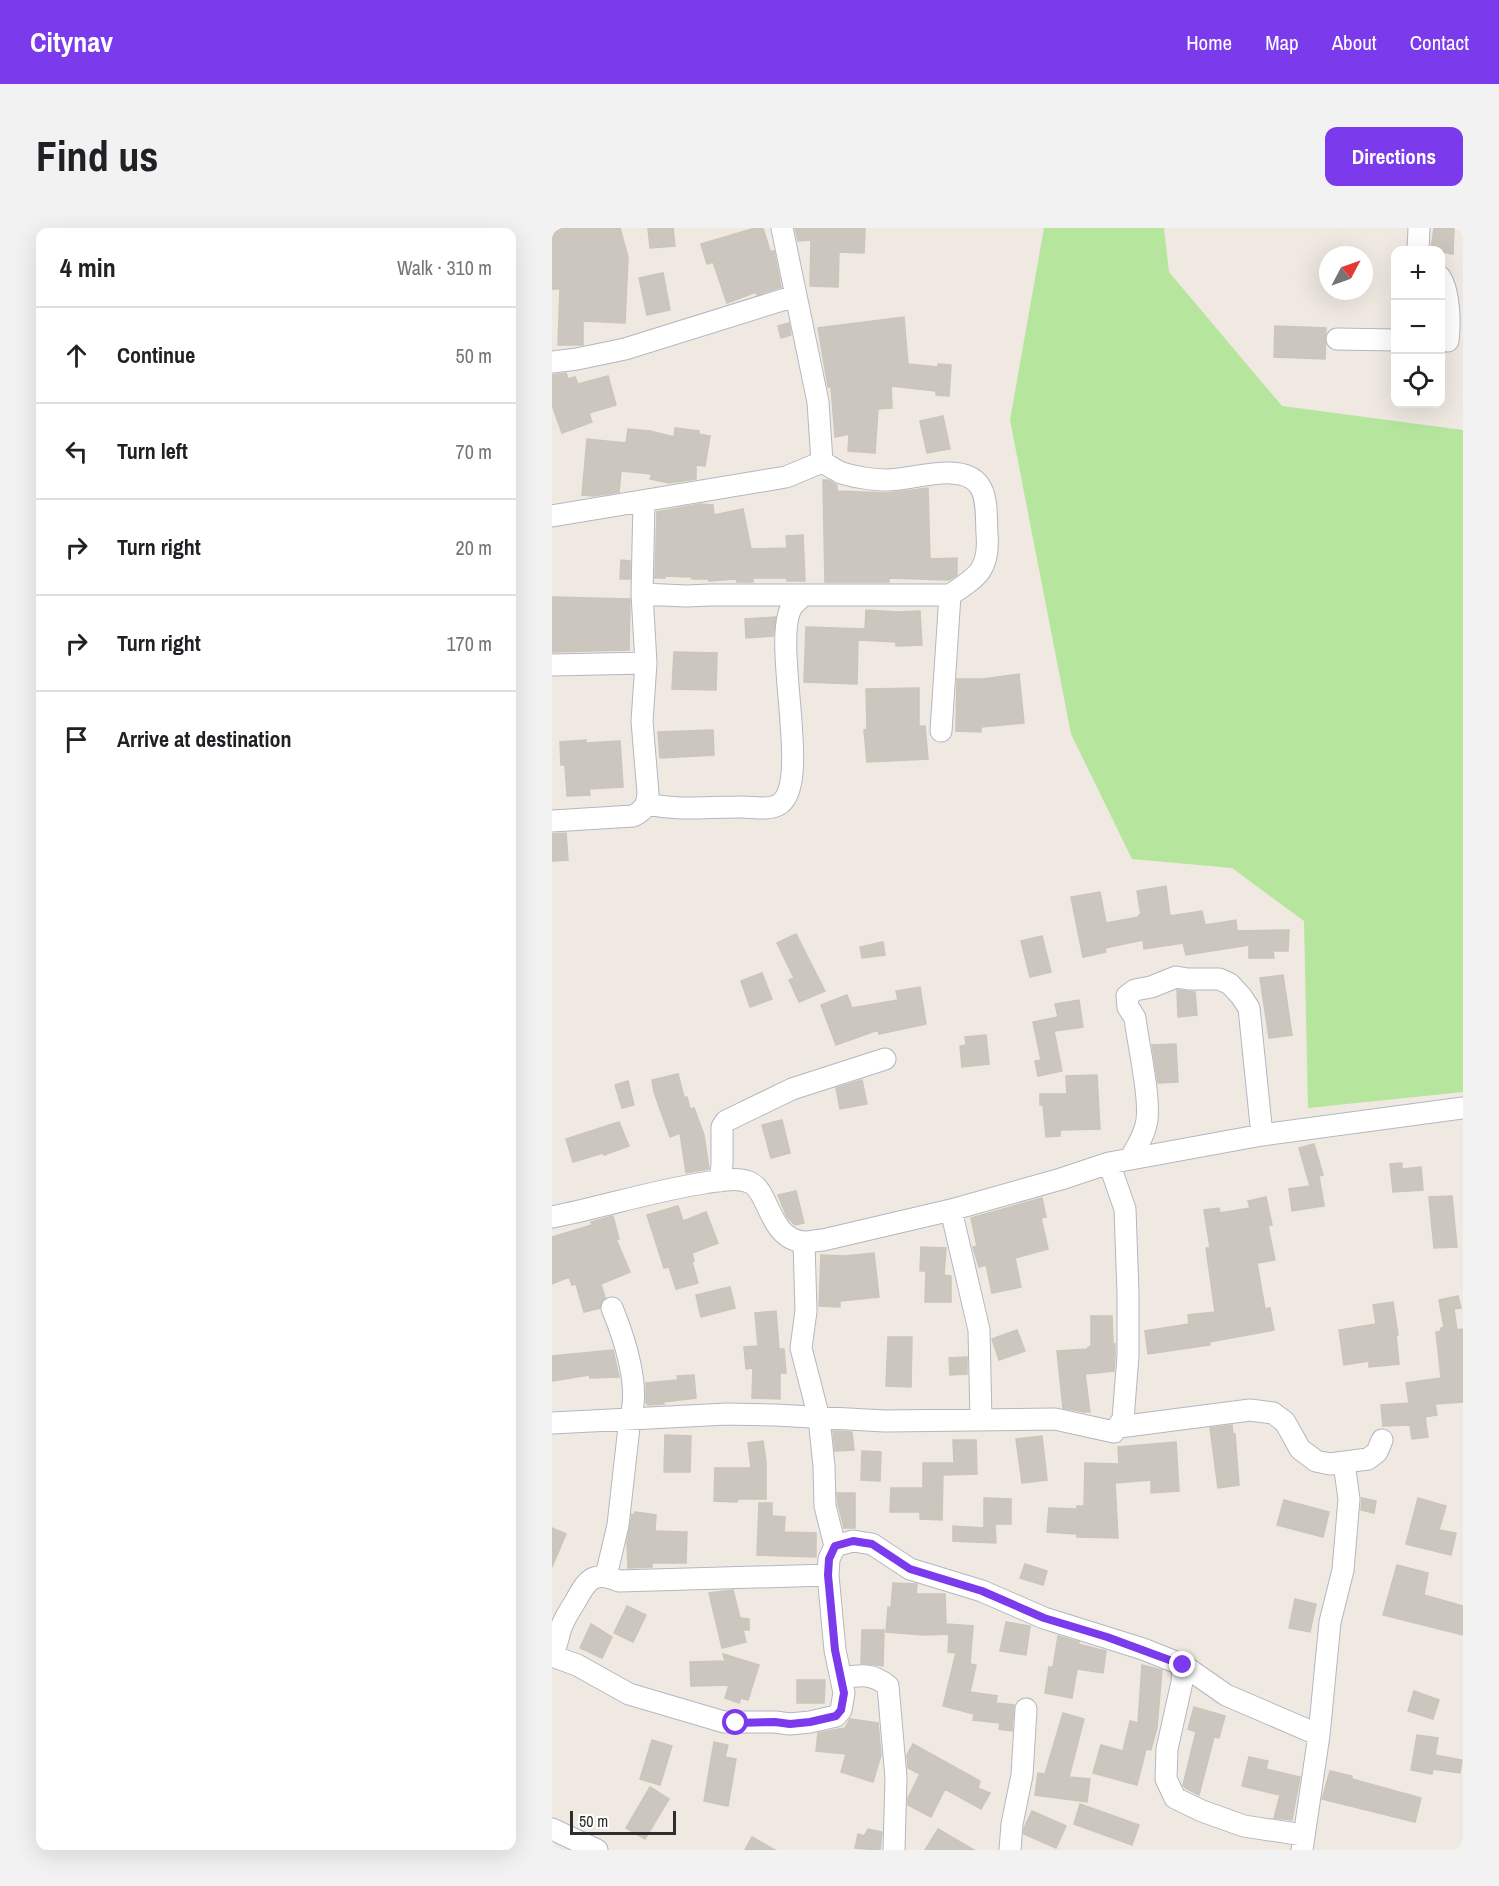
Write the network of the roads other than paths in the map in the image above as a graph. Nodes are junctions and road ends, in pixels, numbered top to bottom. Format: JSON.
{"nodes":[{"id":1,"x":782,"y":228,"type":"edge"},
{"id":2,"x":1419,"y":228,"type":"edge"},
{"id":3,"x":1418,"y":246,"type":"edge"},
{"id":4,"x":1445,"y":287,"type":"edge"},
{"id":5,"x":795,"y":296,"type":"junction"},
{"id":6,"x":1337,"y":339,"type":"dead end"},
{"id":7,"x":1391,"y":340,"type":"edge"},
{"id":8,"x":1451,"y":341,"type":"edge"},
{"id":9,"x":552,"y":362,"type":"edge"},
{"id":10,"x":822,"y":462,"type":"junction"},
{"id":11,"x":644,"y":502,"type":"junction"},
{"id":12,"x":552,"y":516,"type":"edge"},
{"id":13,"x":642,"y":594,"type":"junction"},
{"id":14,"x":803,"y":595,"type":"junction"},
{"id":15,"x":950,"y":595,"type":"junction"},
{"id":16,"x":646,"y":663,"type":"junction"},
{"id":17,"x":552,"y":665,"type":"edge"},
{"id":18,"x":941,"y":731,"type":"dead end"},
{"id":19,"x":647,"y":804,"type":"junction"},
{"id":20,"x":552,"y":821,"type":"edge"},
{"id":21,"x":885,"y":1059,"type":"dead end"},
{"id":22,"x":1463,"y":1108,"type":"edge"},
{"id":23,"x":1262,"y":1135,"type":"junction"},
{"id":24,"x":1120,"y":1161,"type":"junction"},
{"id":25,"x":720,"y":1181,"type":"junction"},
{"id":26,"x":951,"y":1210,"type":"junction"},
{"id":27,"x":552,"y":1217,"type":"edge"},
{"id":28,"x":804,"y":1242,"type":"junction"},
{"id":29,"x":612,"y":1308,"type":"dead end"},
{"id":30,"x":630,"y":1418,"type":"junction"},
{"id":31,"x":819,"y":1418,"type":"junction"},
{"id":32,"x":981,"y":1420,"type":"junction"},
{"id":33,"x":552,"y":1423,"type":"edge"},
{"id":34,"x":1119,"y":1427,"type":"junction"},
{"id":35,"x":1382,"y":1440,"type":"dead end"},
{"id":36,"x":1344,"y":1463,"type":"junction"},
{"id":37,"x":835,"y":1546,"type":"junction"},
{"id":38,"x":828,"y":1575,"type":"junction"},
{"id":39,"x":606,"y":1576,"type":"junction"},
{"id":40,"x":552,"y":1656,"type":"edge"},
{"id":41,"x":1183,"y":1665,"type":"junction"},
{"id":42,"x":842,"y":1678,"type":"junction"},
{"id":43,"x":1026,"y":1709,"type":"dead end"},
{"id":44,"x":1319,"y":1735,"type":"junction"},
{"id":45,"x":552,"y":1829,"type":"edge"},
{"id":46,"x":1303,"y":1842,"type":"edge"},
{"id":47,"x":597,"y":1850,"type":"edge"},
{"id":48,"x":894,"y":1850,"type":"edge"},
{"id":49,"x":1010,"y":1850,"type":"edge"}],
"edges":[{"from":1,"to":5,"type":"street"},
{"from":2,"to":3,"type":"street"},
{"from":4,"to":8,"type":"street"},
{"from":5,"to":9,"type":"street"},
{"from":5,"to":10,"type":"street"},
{"from":6,"to":7,"type":"street"},
{"from":10,"to":11,"type":"street"},
{"from":10,"to":15,"type":"street"},
{"from":11,"to":12,"type":"street"},
{"from":11,"to":13,"type":"street"},
{"from":13,"to":14,"type":"street"},
{"from":13,"to":16,"type":"street"},
{"from":14,"to":15,"type":"street"},
{"from":14,"to":19,"type":"street"},
{"from":15,"to":18,"type":"street"},
{"from":16,"to":17,"type":"street"},
{"from":16,"to":19,"type":"street"},
{"from":19,"to":20,"type":"street"},
{"from":21,"to":25,"type":"street"},
{"from":22,"to":23,"type":"street"},
{"from":23,"to":24,"type":"street"},
{"from":23,"to":24,"type":"street"},
{"from":24,"to":26,"type":"street"},
{"from":24,"to":34,"type":"street"},
{"from":25,"to":27,"type":"street"},
{"from":25,"to":28,"type":"street"},
{"from":26,"to":28,"type":"street"},
{"from":26,"to":32,"type":"street"},
{"from":28,"to":31,"type":"street"},
{"from":29,"to":30,"type":"street"},
{"from":30,"to":31,"type":"street"},
{"from":30,"to":33,"type":"street"},
{"from":30,"to":39,"type":"street"},
{"from":31,"to":32,"type":"street"},
{"from":31,"to":37,"type":"street"},
{"from":32,"to":34,"type":"street"},
{"from":34,"to":36,"type":"street"},
{"from":35,"to":36,"type":"street"},
{"from":36,"to":44,"type":"street"},
{"from":37,"to":38,"type":"street"},
{"from":37,"to":41,"type":"street"},
{"from":38,"to":39,"type":"street"},
{"from":38,"to":42,"type":"street"},
{"from":39,"to":40,"type":"street"},
{"from":40,"to":42,"type":"street"},
{"from":41,"to":44,"type":"street"},
{"from":41,"to":46,"type":"street"},
{"from":42,"to":48,"type":"street"},
{"from":43,"to":49,"type":"street"},
{"from":44,"to":46,"type":"street"},
{"from":45,"to":47,"type":"street"}]}
